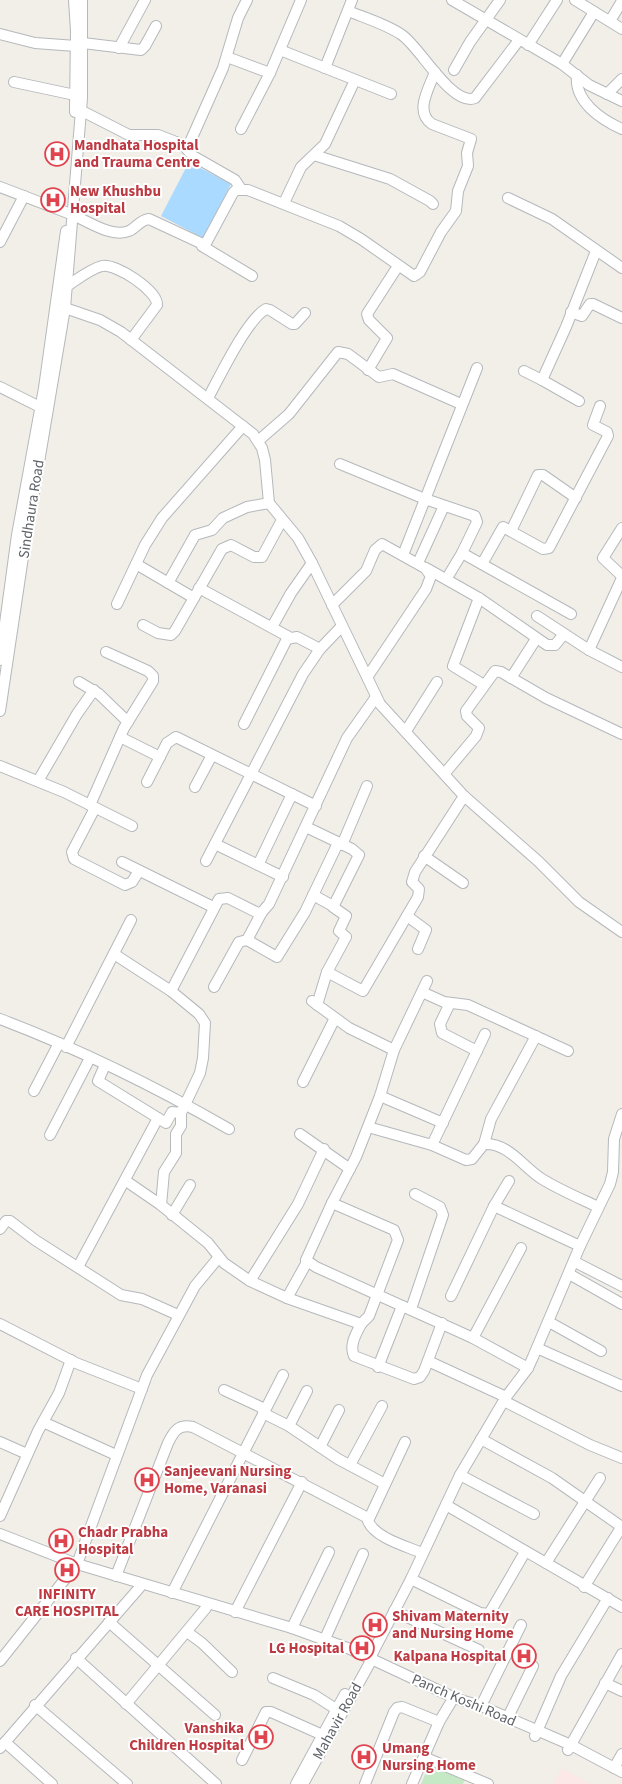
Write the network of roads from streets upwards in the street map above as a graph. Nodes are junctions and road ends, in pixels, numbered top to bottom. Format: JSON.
{"nodes":[{"id":1,"x":74,"y":0,"type":"edge"},
{"id":2,"x":82,"y":0,"type":"edge"},
{"id":3,"x":145,"y":0,"type":"edge"},
{"id":4,"x":247,"y":0,"type":"edge"},
{"id":5,"x":301,"y":0,"type":"edge"},
{"id":6,"x":352,"y":0,"type":"edge"},
{"id":7,"x":500,"y":0,"type":"edge"},
{"id":8,"x":557,"y":0,"type":"edge"},
{"id":9,"x":575,"y":0,"type":"edge"},
{"id":10,"x":622,"y":1,"type":"edge"},
{"id":11,"x":459,"y":2,"type":"edge"},
{"id":12,"x":348,"y":11,"type":"junction"},
{"id":13,"x":594,"y":12,"type":"junction"},
{"id":14,"x":485,"y":20,"type":"junction"},
{"id":15,"x":610,"y":22,"type":"junction"},
{"id":16,"x":156,"y":26,"type":"dead end"},
{"id":17,"x":622,"y":29,"type":"edge"},
{"id":18,"x":0,"y":34,"type":"edge"},
{"id":19,"x":524,"y":42,"type":"junction"},
{"id":20,"x":79,"y":44,"type":"junction"},
{"id":21,"x":119,"y":48,"type":"junction"},
{"id":22,"x":280,"y":50,"type":"junction"},
{"id":23,"x":227,"y":57,"type":"junction"},
{"id":24,"x":562,"y":64,"type":"junction"},
{"id":25,"x":325,"y":68,"type":"junction"},
{"id":26,"x":454,"y":70,"type":"dead end"},
{"id":27,"x":435,"y":72,"type":"junction"},
{"id":28,"x":270,"y":73,"type":"junction"},
{"id":29,"x":577,"y":75,"type":"junction"},
{"id":30,"x":622,"y":79,"type":"edge"},
{"id":31,"x":355,"y":80,"type":"junction"},
{"id":32,"x":14,"y":82,"type":"dead end"},
{"id":33,"x":392,"y":94,"type":"dead end"},
{"id":34,"x":607,"y":94,"type":"junction"},
{"id":35,"x":75,"y":95,"type":"junction"},
{"id":36,"x":622,"y":101,"type":"edge"},
{"id":37,"x":82,"y":112,"type":"junction"},
{"id":38,"x":241,"y":129,"type":"dead end"},
{"id":39,"x":622,"y":129,"type":"edge"},
{"id":40,"x":187,"y":149,"type":"junction"},
{"id":41,"x":314,"y":156,"type":"junction"},
{"id":42,"x":0,"y":187,"type":"edge"},
{"id":43,"x":241,"y":189,"type":"junction"},
{"id":44,"x":24,"y":196,"type":"junction"},
{"id":45,"x":508,"y":198,"type":"dead end"},
{"id":46,"x":284,"y":203,"type":"junction"},
{"id":47,"x":433,"y":204,"type":"dead end"},
{"id":48,"x":71,"y":214,"type":"junction"},
{"id":49,"x":0,"y":242,"type":"edge"},
{"id":50,"x":202,"y":246,"type":"junction"},
{"id":51,"x":596,"y":251,"type":"junction"},
{"id":52,"x":398,"y":266,"type":"junction"},
{"id":53,"x":622,"y":268,"type":"edge"},
{"id":54,"x":252,"y":276,"type":"dead end"},
{"id":55,"x":67,"y":286,"type":"junction"},
{"id":56,"x":65,"y":308,"type":"junction"},
{"id":57,"x":572,"y":312,"type":"junction"},
{"id":58,"x":305,"y":313,"type":"dead end"},
{"id":59,"x":622,"y":318,"type":"edge"},
{"id":60,"x":131,"y":340,"type":"junction"},
{"id":61,"x":476,"y":368,"type":"dead end"},
{"id":62,"x":368,"y":370,"type":"junction"},
{"id":63,"x":524,"y":371,"type":"dead end"},
{"id":64,"x":542,"y":380,"type":"junction"},
{"id":65,"x":0,"y":387,"type":"edge"},
{"id":66,"x":208,"y":398,"type":"junction"},
{"id":67,"x":580,"y":401,"type":"dead end"},
{"id":68,"x":461,"y":404,"type":"junction"},
{"id":69,"x":600,"y":406,"type":"dead end"},
{"id":70,"x":40,"y":407,"type":"junction"},
{"id":71,"x":243,"y":426,"type":"junction"},
{"id":72,"x":258,"y":440,"type":"junction"},
{"id":73,"x":340,"y":464,"type":"dead end"},
{"id":74,"x":576,"y":498,"type":"junction"},
{"id":75,"x":425,"y":499,"type":"junction"},
{"id":76,"x":270,"y":503,"type":"junction"},
{"id":77,"x":444,"y":506,"type":"junction"},
{"id":78,"x":282,"y":520,"type":"junction"},
{"id":79,"x":622,"y":528,"type":"edge"},
{"id":80,"x":511,"y":530,"type":"junction"},
{"id":81,"x":462,"y":552,"type":"junction"},
{"id":82,"x":403,"y":555,"type":"junction"},
{"id":83,"x":312,"y":563,"type":"junction"},
{"id":84,"x":136,"y":564,"type":"junction"},
{"id":85,"x":482,"y":564,"type":"junction"},
{"id":86,"x":421,"y":566,"type":"junction"},
{"id":87,"x":622,"y":577,"type":"edge"},
{"id":88,"x":447,"y":578,"type":"junction"},
{"id":89,"x":168,"y":583,"type":"junction"},
{"id":90,"x":199,"y":588,"type":"junction"},
{"id":91,"x":194,"y":598,"type":"junction"},
{"id":92,"x":479,"y":598,"type":"junction"},
{"id":93,"x":117,"y":604,"type":"dead end"},
{"id":94,"x":332,"y":605,"type":"junction"},
{"id":95,"x":571,"y":614,"type":"dead end"},
{"id":96,"x":537,"y":616,"type":"dead end"},
{"id":97,"x":143,"y":626,"type":"dead end"},
{"id":98,"x":342,"y":626,"type":"junction"},
{"id":99,"x":272,"y":627,"type":"junction"},
{"id":100,"x":564,"y":634,"type":"junction"},
{"id":101,"x":290,"y":637,"type":"junction"},
{"id":102,"x":536,"y":639,"type":"junction"},
{"id":103,"x":320,"y":649,"type":"junction"},
{"id":104,"x":589,"y":650,"type":"junction"},
{"id":105,"x":106,"y":652,"type":"dead end"},
{"id":106,"x":0,"y":660,"type":"edge"},
{"id":107,"x":622,"y":667,"type":"edge"},
{"id":108,"x":368,"y":676,"type":"junction"},
{"id":109,"x":511,"y":678,"type":"junction"},
{"id":110,"x":78,"y":682,"type":"dead end"},
{"id":111,"x":438,"y":682,"type":"dead end"},
{"id":112,"x":484,"y":685,"type":"junction"},
{"id":113,"x":94,"y":690,"type":"junction"},
{"id":114,"x":376,"y":697,"type":"junction"},
{"id":115,"x":0,"y":711,"type":"edge"},
{"id":116,"x":128,"y":722,"type":"junction"},
{"id":117,"x":244,"y":724,"type":"dead end"},
{"id":118,"x":406,"y":731,"type":"junction"},
{"id":119,"x":622,"y":734,"type":"edge"},
{"id":120,"x":120,"y":737,"type":"junction"},
{"id":121,"x":212,"y":755,"type":"junction"},
{"id":122,"x":160,"y":757,"type":"junction"},
{"id":123,"x":0,"y":766,"type":"edge"},
{"id":124,"x":445,"y":774,"type":"junction"},
{"id":125,"x":250,"y":775,"type":"junction"},
{"id":126,"x":38,"y":781,"type":"junction"},
{"id":127,"x":147,"y":782,"type":"dead end"},
{"id":128,"x":367,"y":786,"type":"dead end"},
{"id":129,"x":195,"y":787,"type":"dead end"},
{"id":130,"x":292,"y":794,"type":"junction"},
{"id":131,"x":464,"y":796,"type":"junction"},
{"id":132,"x":93,"y":806,"type":"junction"},
{"id":133,"x":316,"y":806,"type":"junction"},
{"id":134,"x":132,"y":826,"type":"dead end"},
{"id":135,"x":306,"y":828,"type":"junction"},
{"id":136,"x":215,"y":844,"type":"junction"},
{"id":137,"x":340,"y":844,"type":"junction"},
{"id":138,"x":424,"y":856,"type":"junction"},
{"id":139,"x":206,"y":861,"type":"dead end"},
{"id":140,"x":122,"y":862,"type":"dead end"},
{"id":141,"x":258,"y":865,"type":"junction"},
{"id":142,"x":139,"y":871,"type":"junction"},
{"id":143,"x":283,"y":877,"type":"junction"},
{"id":144,"x":463,"y":883,"type":"dead end"},
{"id":145,"x":313,"y":895,"type":"junction"},
{"id":146,"x":334,"y":906,"type":"junction"},
{"id":147,"x":213,"y":907,"type":"junction"},
{"id":148,"x":262,"y":912,"type":"junction"},
{"id":149,"x":407,"y":916,"type":"junction"},
{"id":150,"x":131,"y":920,"type":"dead end"},
{"id":151,"x":622,"y":932,"type":"edge"},
{"id":152,"x":248,"y":940,"type":"junction"},
{"id":153,"x":418,"y":949,"type":"dead end"},
{"id":154,"x":114,"y":954,"type":"junction"},
{"id":155,"x":327,"y":972,"type":"junction"},
{"id":156,"x":427,"y":981,"type":"dead end"},
{"id":157,"x":214,"y":987,"type":"dead end"},
{"id":158,"x":171,"y":991,"type":"junction"},
{"id":159,"x":422,"y":992,"type":"junction"},
{"id":160,"x":450,"y":1003,"type":"junction"},
{"id":161,"x":335,"y":1018,"type":"junction"},
{"id":162,"x":0,"y":1019,"type":"edge"},
{"id":163,"x":485,"y":1034,"type":"dead end"},
{"id":164,"x":536,"y":1036,"type":"junction"},
{"id":165,"x":63,"y":1045,"type":"junction"},
{"id":166,"x":394,"y":1050,"type":"junction"},
{"id":167,"x":477,"y":1051,"type":"junction"},
{"id":168,"x":568,"y":1051,"type":"dead end"},
{"id":169,"x":90,"y":1058,"type":"junction"},
{"id":170,"x":105,"y":1065,"type":"junction"},
{"id":171,"x":303,"y":1082,"type":"dead end"},
{"id":172,"x":34,"y":1091,"type":"dead end"},
{"id":173,"x":380,"y":1096,"type":"junction"},
{"id":174,"x":183,"y":1109,"type":"junction"},
{"id":175,"x":622,"y":1114,"type":"edge"},
{"id":176,"x":158,"y":1118,"type":"junction"},
{"id":177,"x":443,"y":1123,"type":"junction"},
{"id":178,"x":368,"y":1127,"type":"junction"},
{"id":179,"x":229,"y":1130,"type":"dead end"},
{"id":180,"x":300,"y":1134,"type":"dead end"},
{"id":181,"x":50,"y":1135,"type":"dead end"},
{"id":182,"x":484,"y":1144,"type":"junction"},
{"id":183,"x":432,"y":1145,"type":"junction"},
{"id":184,"x":324,"y":1149,"type":"junction"},
{"id":185,"x":617,"y":1164,"type":"edge"},
{"id":186,"x":350,"y":1170,"type":"junction"},
{"id":187,"x":126,"y":1181,"type":"junction"},
{"id":188,"x":509,"y":1182,"type":"dead end"},
{"id":189,"x":190,"y":1185,"type":"dead end"},
{"id":190,"x":415,"y":1194,"type":"dead end"},
{"id":191,"x":332,"y":1202,"type":"junction"},
{"id":192,"x":161,"y":1205,"type":"junction"},
{"id":193,"x":494,"y":1206,"type":"junction"},
{"id":194,"x":598,"y":1207,"type":"junction"},
{"id":195,"x":172,"y":1215,"type":"junction"},
{"id":196,"x":0,"y":1229,"type":"edge"},
{"id":197,"x":580,"y":1246,"type":"junction"},
{"id":198,"x":521,"y":1248,"type":"dead end"},
{"id":199,"x":219,"y":1257,"type":"junction"},
{"id":200,"x":307,"y":1262,"type":"junction"},
{"id":201,"x":575,"y":1262,"type":"junction"},
{"id":202,"x":78,"y":1267,"type":"junction"},
{"id":203,"x":569,"y":1274,"type":"junction"},
{"id":204,"x":250,"y":1281,"type":"junction"},
{"id":205,"x":622,"y":1286,"type":"edge"},
{"id":206,"x":376,"y":1295,"type":"junction"},
{"id":207,"x":451,"y":1296,"type":"dead end"},
{"id":208,"x":287,"y":1298,"type":"junction"},
{"id":209,"x":622,"y":1304,"type":"edge"},
{"id":210,"x":406,"y":1307,"type":"junction"},
{"id":211,"x":178,"y":1315,"type":"junction"},
{"id":212,"x":549,"y":1322,"type":"junction"},
{"id":213,"x":442,"y":1323,"type":"junction"},
{"id":214,"x":0,"y":1324,"type":"edge"},
{"id":215,"x":361,"y":1324,"type":"junction"},
{"id":216,"x":473,"y":1338,"type":"junction"},
{"id":217,"x":537,"y":1348,"type":"junction"},
{"id":218,"x":601,"y":1351,"type":"dead end"},
{"id":219,"x":71,"y":1360,"type":"junction"},
{"id":220,"x":428,"y":1361,"type":"junction"},
{"id":221,"x":378,"y":1367,"type":"junction"},
{"id":222,"x":528,"y":1368,"type":"junction"},
{"id":223,"x":283,"y":1375,"type":"dead end"},
{"id":224,"x":622,"y":1386,"type":"edge"},
{"id":225,"x":142,"y":1389,"type":"junction"},
{"id":226,"x":224,"y":1390,"type":"dead end"},
{"id":227,"x":307,"y":1391,"type":"dead end"},
{"id":228,"x":505,"y":1399,"type":"junction"},
{"id":229,"x":382,"y":1406,"type":"dead end"},
{"id":230,"x":339,"y":1410,"type":"dead end"},
{"id":231,"x":264,"y":1411,"type":"junction"},
{"id":232,"x":43,"y":1422,"type":"junction"},
{"id":233,"x":289,"y":1426,"type":"junction"},
{"id":234,"x":481,"y":1439,"type":"junction"},
{"id":235,"x":0,"y":1442,"type":"edge"},
{"id":236,"x":405,"y":1442,"type":"dead end"},
{"id":237,"x":320,"y":1447,"type":"junction"},
{"id":238,"x":244,"y":1452,"type":"junction"},
{"id":239,"x":27,"y":1454,"type":"junction"},
{"id":240,"x":116,"y":1455,"type":"junction"},
{"id":241,"x":622,"y":1458,"type":"edge"},
{"id":242,"x":350,"y":1465,"type":"junction"},
{"id":243,"x":460,"y":1475,"type":"junction"},
{"id":244,"x":600,"y":1478,"type":"dead end"},
{"id":245,"x":302,"y":1482,"type":"junction"},
{"id":246,"x":385,"y":1484,"type":"junction"},
{"id":247,"x":585,"y":1501,"type":"junction"},
{"id":248,"x":446,"y":1506,"type":"junction"},
{"id":249,"x":534,"y":1514,"type":"dead end"},
{"id":250,"x":0,"y":1516,"type":"edge"},
{"id":251,"x":368,"y":1518,"type":"junction"},
{"id":252,"x":622,"y":1527,"type":"edge"},
{"id":253,"x":0,"y":1534,"type":"edge"},
{"id":254,"x":329,"y":1552,"type":"dead end"},
{"id":255,"x":525,"y":1552,"type":"junction"},
{"id":256,"x":422,"y":1553,"type":"junction"},
{"id":257,"x":363,"y":1554,"type":"dead end"},
{"id":258,"x":546,"y":1563,"type":"junction"},
{"id":259,"x":77,"y":1564,"type":"junction"},
{"id":260,"x":116,"y":1576,"type":"junction"},
{"id":261,"x":411,"y":1579,"type":"junction"},
{"id":262,"x":131,"y":1580,"type":"junction"},
{"id":263,"x":140,"y":1587,"type":"junction"},
{"id":264,"x":584,"y":1587,"type":"junction"},
{"id":265,"x":172,"y":1593,"type":"junction"},
{"id":266,"x":608,"y":1598,"type":"junction"},
{"id":267,"x":622,"y":1607,"type":"edge"},
{"id":268,"x":206,"y":1608,"type":"junction"},
{"id":269,"x":394,"y":1611,"type":"junction"},
{"id":270,"x":235,"y":1612,"type":"junction"},
{"id":271,"x":109,"y":1622,"type":"junction"},
{"id":272,"x":522,"y":1625,"type":"dead end"},
{"id":273,"x":292,"y":1628,"type":"junction"},
{"id":274,"x":187,"y":1632,"type":"junction"},
{"id":275,"x":303,"y":1634,"type":"junction"},
{"id":276,"x":324,"y":1640,"type":"junction"},
{"id":277,"x":478,"y":1650,"type":"dead end"},
{"id":278,"x":622,"y":1654,"type":"edge"},
{"id":279,"x":370,"y":1657,"type":"junction"},
{"id":280,"x":76,"y":1658,"type":"junction"},
{"id":281,"x":0,"y":1661,"type":"edge"},
{"id":282,"x":533,"y":1666,"type":"dead end"},
{"id":283,"x":159,"y":1667,"type":"junction"},
{"id":284,"x":232,"y":1672,"type":"dead end"},
{"id":285,"x":273,"y":1678,"type":"dead end"},
{"id":286,"x":605,"y":1683,"type":"junction"},
{"id":287,"x":622,"y":1691,"type":"edge"},
{"id":288,"x":456,"y":1698,"type":"junction"},
{"id":289,"x":126,"y":1704,"type":"junction"},
{"id":290,"x":35,"y":1706,"type":"junction"},
{"id":291,"x":481,"y":1706,"type":"junction"},
{"id":292,"x":336,"y":1709,"type":"junction"},
{"id":293,"x":215,"y":1715,"type":"dead end"},
{"id":294,"x":507,"y":1719,"type":"junction"},
{"id":295,"x":439,"y":1722,"type":"junction"},
{"id":296,"x":536,"y":1733,"type":"junction"},
{"id":297,"x":325,"y":1736,"type":"junction"},
{"id":298,"x":3,"y":1745,"type":"edge"},
{"id":299,"x":569,"y":1748,"type":"junction"},
{"id":300,"x":622,"y":1754,"type":"edge"},
{"id":301,"x":424,"y":1757,"type":"junction"},
{"id":302,"x":242,"y":1760,"type":"dead end"},
{"id":303,"x":618,"y":1770,"type":"edge"},
{"id":304,"x":622,"y":1779,"type":"edge"},
{"id":305,"x":472,"y":1781,"type":"edge"},
{"id":306,"x":52,"y":1784,"type":"edge"},
{"id":307,"x":127,"y":1784,"type":"edge"},
{"id":308,"x":216,"y":1784,"type":"edge"},
{"id":309,"x":296,"y":1784,"type":"edge"},
{"id":310,"x":303,"y":1784,"type":"edge"},
{"id":311,"x":365,"y":1784,"type":"edge"},
{"id":312,"x":412,"y":1784,"type":"edge"},
{"id":313,"x":488,"y":1784,"type":"edge"}],
"edges":[{"from":1,"to":20,"type":"street"},
{"from":2,"to":20,"type":"street"},
{"from":3,"to":21,"type":"street"},
{"from":4,"to":23,"type":"street"},
{"from":5,"to":22,"type":"street"},
{"from":6,"to":12,"type":"street"},
{"from":7,"to":14,"type":"street"},
{"from":8,"to":19,"type":"street"},
{"from":9,"to":13,"type":"street"},
{"from":10,"to":15,"type":"street"},
{"from":11,"to":14,"type":"street"},
{"from":12,"to":25,"type":"street"},
{"from":12,"to":27,"type":"street"},
{"from":13,"to":15,"type":"street"},
{"from":13,"to":24,"type":"street"},
{"from":14,"to":19,"type":"street"},
{"from":14,"to":26,"type":"street"},
{"from":15,"to":17,"type":"street"},
{"from":16,"to":21,"type":"street"},
{"from":18,"to":20,"type":"street"},
{"from":19,"to":24,"type":"street"},
{"from":19,"to":27,"type":"street"},
{"from":20,"to":21,"type":"street"},
{"from":20,"to":35,"type":"street"},
{"from":20,"to":37,"type":"street"},
{"from":22,"to":25,"type":"street"},
{"from":22,"to":28,"type":"street"},
{"from":23,"to":28,"type":"street"},
{"from":23,"to":40,"type":"street"},
{"from":24,"to":29,"type":"street"},
{"from":25,"to":31,"type":"street"},
{"from":27,"to":52,"type":"street"},
{"from":28,"to":38,"type":"street"},
{"from":29,"to":34,"type":"street"},
{"from":29,"to":39,"type":"street"},
{"from":30,"to":34,"type":"street"},
{"from":31,"to":33,"type":"street"},
{"from":31,"to":41,"type":"street"},
{"from":32,"to":35,"type":"street"},
{"from":34,"to":36,"type":"street"},
{"from":35,"to":48,"type":"street"},
{"from":37,"to":40,"type":"street"},
{"from":37,"to":48,"type":"street"},
{"from":40,"to":43,"type":"street"},
{"from":41,"to":46,"type":"street"},
{"from":41,"to":47,"type":"street"},
{"from":42,"to":44,"type":"street"},
{"from":43,"to":46,"type":"street"},
{"from":43,"to":50,"type":"street"},
{"from":44,"to":48,"type":"street"},
{"from":44,"to":49,"type":"street"},
{"from":45,"to":51,"type":"street"},
{"from":46,"to":52,"type":"street"},
{"from":48,"to":50,"type":"street"},
{"from":48,"to":55,"type":"street","name":"Sindhaura Road"},
{"from":48,"to":70,"type":"street"},
{"from":50,"to":54,"type":"street"},
{"from":51,"to":53,"type":"street"},
{"from":51,"to":57,"type":"street"},
{"from":52,"to":62,"type":"street"},
{"from":55,"to":56,"type":"street","name":"Sindhaura Road"},
{"from":55,"to":60,"type":"street"},
{"from":56,"to":60,"type":"street"},
{"from":56,"to":115,"type":"street","name":"Sindhaura Road"},
{"from":57,"to":59,"type":"street"},
{"from":57,"to":64,"type":"street"},
{"from":58,"to":66,"type":"street"},
{"from":60,"to":66,"type":"street"},
{"from":61,"to":68,"type":"street"},
{"from":62,"to":68,"type":"street"},
{"from":62,"to":72,"type":"street"},
{"from":63,"to":64,"type":"street"},
{"from":64,"to":67,"type":"street"},
{"from":65,"to":70,"type":"street"},
{"from":66,"to":71,"type":"street"},
{"from":68,"to":75,"type":"street"},
{"from":69,"to":74,"type":"street"},
{"from":70,"to":106,"type":"street"},
{"from":71,"to":72,"type":"street"},
{"from":71,"to":84,"type":"street"},
{"from":72,"to":76,"type":"street"},
{"from":73,"to":75,"type":"street"},
{"from":74,"to":80,"type":"street"},
{"from":74,"to":80,"type":"street"},
{"from":75,"to":77,"type":"street"},
{"from":75,"to":82,"type":"street"},
{"from":76,"to":78,"type":"street"},
{"from":76,"to":89,"type":"street"},
{"from":77,"to":81,"type":"street"},
{"from":77,"to":86,"type":"street"},
{"from":78,"to":83,"type":"street"},
{"from":78,"to":90,"type":"street"},
{"from":79,"to":87,"type":"street"},
{"from":80,"to":85,"type":"street"},
{"from":81,"to":85,"type":"street"},
{"from":81,"to":88,"type":"street"},
{"from":82,"to":86,"type":"street"},
{"from":82,"to":94,"type":"street"},
{"from":83,"to":94,"type":"street"},
{"from":83,"to":99,"type":"street"},
{"from":84,"to":89,"type":"street"},
{"from":84,"to":93,"type":"street"},
{"from":85,"to":95,"type":"street"},
{"from":86,"to":88,"type":"street"},
{"from":86,"to":108,"type":"street"},
{"from":87,"to":104,"type":"street"},
{"from":88,"to":92,"type":"street"},
{"from":89,"to":91,"type":"street"},
{"from":90,"to":91,"type":"street"},
{"from":90,"to":99,"type":"street"},
{"from":91,"to":97,"type":"street"},
{"from":92,"to":102,"type":"street"},
{"from":92,"to":112,"type":"street"},
{"from":94,"to":98,"type":"street"},
{"from":96,"to":100,"type":"street"},
{"from":98,"to":103,"type":"street"},
{"from":98,"to":108,"type":"street"},
{"from":99,"to":101,"type":"street"},
{"from":100,"to":102,"type":"street"},
{"from":100,"to":104,"type":"street"},
{"from":101,"to":103,"type":"street"},
{"from":101,"to":117,"type":"street"},
{"from":102,"to":109,"type":"street"},
{"from":103,"to":125,"type":"street"},
{"from":104,"to":107,"type":"street"},
{"from":105,"to":116,"type":"street"},
{"from":108,"to":114,"type":"street"},
{"from":109,"to":112,"type":"street"},
{"from":109,"to":119,"type":"street"},
{"from":110,"to":113,"type":"street"},
{"from":111,"to":118,"type":"street"},
{"from":112,"to":124,"type":"street"},
{"from":113,"to":116,"type":"street"},
{"from":113,"to":126,"type":"street"},
{"from":114,"to":118,"type":"street"},
{"from":114,"to":133,"type":"street"},
{"from":116,"to":120,"type":"street"},
{"from":118,"to":124,"type":"street"},
{"from":120,"to":122,"type":"street"},
{"from":120,"to":132,"type":"street"},
{"from":121,"to":122,"type":"street"},
{"from":121,"to":125,"type":"street"},
{"from":121,"to":129,"type":"street"},
{"from":122,"to":127,"type":"street"},
{"from":123,"to":126,"type":"street"},
{"from":124,"to":131,"type":"street"},
{"from":125,"to":130,"type":"street"},
{"from":125,"to":136,"type":"street"},
{"from":126,"to":132,"type":"street"},
{"from":128,"to":137,"type":"street"},
{"from":130,"to":133,"type":"street"},
{"from":130,"to":141,"type":"street"},
{"from":131,"to":138,"type":"street"},
{"from":131,"to":151,"type":"street"},
{"from":132,"to":134,"type":"street"},
{"from":132,"to":142,"type":"street"},
{"from":133,"to":135,"type":"street"},
{"from":135,"to":137,"type":"street"},
{"from":135,"to":143,"type":"street"},
{"from":136,"to":139,"type":"street"},
{"from":136,"to":141,"type":"street"},
{"from":137,"to":145,"type":"street"},
{"from":137,"to":146,"type":"street"},
{"from":138,"to":144,"type":"street"},
{"from":138,"to":149,"type":"street"},
{"from":140,"to":142,"type":"street"},
{"from":141,"to":143,"type":"street"},
{"from":142,"to":147,"type":"street"},
{"from":143,"to":148,"type":"street"},
{"from":145,"to":146,"type":"street"},
{"from":145,"to":152,"type":"street"},
{"from":146,"to":155,"type":"street"},
{"from":147,"to":148,"type":"street"},
{"from":147,"to":158,"type":"street"},
{"from":148,"to":152,"type":"street"},
{"from":149,"to":153,"type":"street"},
{"from":149,"to":155,"type":"street"},
{"from":150,"to":154,"type":"street"},
{"from":152,"to":157,"type":"street"},
{"from":154,"to":158,"type":"street"},
{"from":154,"to":165,"type":"street"},
{"from":155,"to":161,"type":"street"},
{"from":156,"to":159,"type":"street"},
{"from":158,"to":174,"type":"street"},
{"from":159,"to":160,"type":"street"},
{"from":159,"to":166,"type":"street"},
{"from":160,"to":164,"type":"street"},
{"from":160,"to":167,"type":"street"},
{"from":161,"to":166,"type":"street"},
{"from":161,"to":171,"type":"street"},
{"from":162,"to":165,"type":"street"},
{"from":163,"to":167,"type":"street"},
{"from":164,"to":168,"type":"street"},
{"from":164,"to":182,"type":"street"},
{"from":165,"to":169,"type":"street"},
{"from":165,"to":172,"type":"street"},
{"from":166,"to":173,"type":"street"},
{"from":167,"to":177,"type":"street"},
{"from":169,"to":170,"type":"street"},
{"from":169,"to":181,"type":"street"},
{"from":170,"to":174,"type":"street"},
{"from":170,"to":176,"type":"street"},
{"from":173,"to":177,"type":"street"},
{"from":173,"to":178,"type":"street"},
{"from":174,"to":176,"type":"street"},
{"from":174,"to":179,"type":"street"},
{"from":174,"to":192,"type":"street"},
{"from":175,"to":185,"type":"street"},
{"from":176,"to":187,"type":"street"},
{"from":177,"to":183,"type":"street"},
{"from":178,"to":183,"type":"street"},
{"from":178,"to":186,"type":"street"},
{"from":180,"to":184,"type":"street"},
{"from":182,"to":183,"type":"street"},
{"from":182,"to":194,"type":"street"},
{"from":184,"to":186,"type":"street"},
{"from":184,"to":204,"type":"street"},
{"from":185,"to":194,"type":"street"},
{"from":186,"to":191,"type":"street"},
{"from":187,"to":192,"type":"street"},
{"from":187,"to":202,"type":"street"},
{"from":188,"to":193,"type":"street"},
{"from":189,"to":195,"type":"street"},
{"from":190,"to":210,"type":"street"},
{"from":191,"to":200,"type":"street"},
{"from":191,"to":206,"type":"street"},
{"from":192,"to":195,"type":"street"},
{"from":193,"to":197,"type":"street"},
{"from":193,"to":207,"type":"street"},
{"from":194,"to":197,"type":"street"},
{"from":195,"to":199,"type":"street"},
{"from":196,"to":202,"type":"street"},
{"from":197,"to":201,"type":"street"},
{"from":198,"to":216,"type":"street"},
{"from":199,"to":204,"type":"street"},
{"from":199,"to":211,"type":"street"},
{"from":200,"to":206,"type":"street"},
{"from":200,"to":208,"type":"street"},
{"from":201,"to":203,"type":"street"},
{"from":201,"to":205,"type":"street"},
{"from":202,"to":211,"type":"street"},
{"from":203,"to":209,"type":"street"},
{"from":203,"to":212,"type":"street"},
{"from":204,"to":208,"type":"street"},
{"from":206,"to":210,"type":"street"},
{"from":206,"to":215,"type":"street"},
{"from":208,"to":215,"type":"street"},
{"from":210,"to":213,"type":"street"},
{"from":210,"to":221,"type":"street"},
{"from":211,"to":225,"type":"street"},
{"from":212,"to":217,"type":"street"},
{"from":212,"to":218,"type":"street"},
{"from":213,"to":216,"type":"street"},
{"from":213,"to":220,"type":"street"},
{"from":214,"to":219,"type":"street"},
{"from":215,"to":221,"type":"street"},
{"from":216,"to":222,"type":"street"},
{"from":217,"to":222,"type":"street"},
{"from":217,"to":224,"type":"street"},
{"from":219,"to":225,"type":"street"},
{"from":219,"to":232,"type":"street"},
{"from":220,"to":221,"type":"street"},
{"from":220,"to":228,"type":"street"},
{"from":222,"to":228,"type":"street"},
{"from":223,"to":231,"type":"street"},
{"from":225,"to":240,"type":"street"},
{"from":226,"to":231,"type":"street"},
{"from":227,"to":233,"type":"street"},
{"from":228,"to":234,"type":"street"},
{"from":228,"to":241,"type":"street"},
{"from":229,"to":242,"type":"street"},
{"from":230,"to":237,"type":"street"},
{"from":231,"to":233,"type":"street"},
{"from":231,"to":238,"type":"street"},
{"from":232,"to":239,"type":"street"},
{"from":232,"to":240,"type":"street"},
{"from":233,"to":237,"type":"street"},
{"from":234,"to":243,"type":"street"},
{"from":234,"to":247,"type":"street"},
{"from":235,"to":239,"type":"street"},
{"from":236,"to":246,"type":"street"},
{"from":237,"to":242,"type":"street"},
{"from":238,"to":245,"type":"street"},
{"from":238,"to":260,"type":"street"},
{"from":238,"to":265,"type":"street"},
{"from":239,"to":250,"type":"street"},
{"from":240,"to":259,"type":"street"},
{"from":242,"to":246,"type":"street"},
{"from":243,"to":248,"type":"street"},
{"from":243,"to":249,"type":"street"},
{"from":244,"to":247,"type":"street"},
{"from":245,"to":251,"type":"street"},
{"from":245,"to":270,"type":"street"},
{"from":246,"to":251,"type":"street"},
{"from":247,"to":252,"type":"street"},
{"from":247,"to":258,"type":"street"},
{"from":248,"to":255,"type":"street"},
{"from":248,"to":256,"type":"street"},
{"from":251,"to":256,"type":"street"},
{"from":252,"to":264,"type":"street"},
{"from":253,"to":259,"type":"street","name":"Panch Koshi Road"},
{"from":254,"to":273,"type":"street"},
{"from":255,"to":258,"type":"street"},
{"from":255,"to":261,"type":"street"},
{"from":256,"to":261,"type":"street"},
{"from":257,"to":276,"type":"street"},
{"from":258,"to":264,"type":"street"},
{"from":259,"to":260,"type":"street","name":"Panch Koshi Road"},
{"from":259,"to":281,"type":"street"},
{"from":260,"to":262,"type":"street","name":"Panch Koshi Road"},
{"from":261,"to":269,"type":"street"},
{"from":262,"to":263,"type":"street","name":"Panch Koshi Road"},
{"from":262,"to":265,"type":"street","name":"Panch Koshi Road"},
{"from":263,"to":268,"type":"street","name":"Panch Koshi Road"},
{"from":263,"to":271,"type":"street"},
{"from":264,"to":266,"type":"street"},
{"from":265,"to":270,"type":"street","name":"Panch Koshi Road"},
{"from":266,"to":267,"type":"street"},
{"from":266,"to":296,"type":"street"},
{"from":268,"to":274,"type":"street"},
{"from":268,"to":275,"type":"street","name":"Panch Koshi Road"},
{"from":269,"to":277,"type":"street"},
{"from":269,"to":279,"type":"street"},
{"from":270,"to":273,"type":"street","name":"Panch Koshi Road"},
{"from":271,"to":280,"type":"street"},
{"from":271,"to":283,"type":"street"},
{"from":272,"to":291,"type":"street"},
{"from":273,"to":275,"type":"street","name":"Panch Koshi Road"},
{"from":274,"to":283,"type":"street"},
{"from":274,"to":284,"type":"street"},
{"from":275,"to":276,"type":"street","name":"Panch Koshi Road"},
{"from":276,"to":279,"type":"street","name":"Panch Koshi Road"},
{"from":278,"to":286,"type":"street"},
{"from":279,"to":288,"type":"street","name":"Panch Koshi Road"},
{"from":279,"to":292,"type":"street"},
{"from":279,"to":297,"type":"street","name":"Mahavir Road"},
{"from":280,"to":289,"type":"street"},
{"from":280,"to":290,"type":"street"},
{"from":282,"to":294,"type":"street"},
{"from":283,"to":289,"type":"street"},
{"from":283,"to":293,"type":"street"},
{"from":285,"to":292,"type":"street"},
{"from":286,"to":287,"type":"street"},
{"from":286,"to":299,"type":"street"},
{"from":288,"to":291,"type":"street","name":"Panch Koshi Road"},
{"from":288,"to":295,"type":"street"},
{"from":288,"to":296,"type":"street"},
{"from":289,"to":308,"type":"street"},
{"from":290,"to":298,"type":"street"},
{"from":290,"to":307,"type":"street"},
{"from":291,"to":294,"type":"street","name":"Panch Koshi Road"},
{"from":292,"to":297,"type":"street"},
{"from":294,"to":296,"type":"street","name":"Panch Koshi Road"},
{"from":295,"to":301,"type":"street"},
{"from":295,"to":311,"type":"street"},
{"from":296,"to":299,"type":"street","name":"Panch Koshi Road"},
{"from":297,"to":302,"type":"street"},
{"from":297,"to":309,"type":"street"},
{"from":297,"to":310,"type":"street","name":"Mahavir Road"},
{"from":298,"to":306,"type":"street"},
{"from":299,"to":303,"type":"street","name":"Panch Koshi Road"},
{"from":299,"to":304,"type":"street"},
{"from":300,"to":303,"type":"street"},
{"from":301,"to":305,"type":"street"},
{"from":301,"to":312,"type":"street"},
{"from":305,"to":313,"type":"street"}]}
